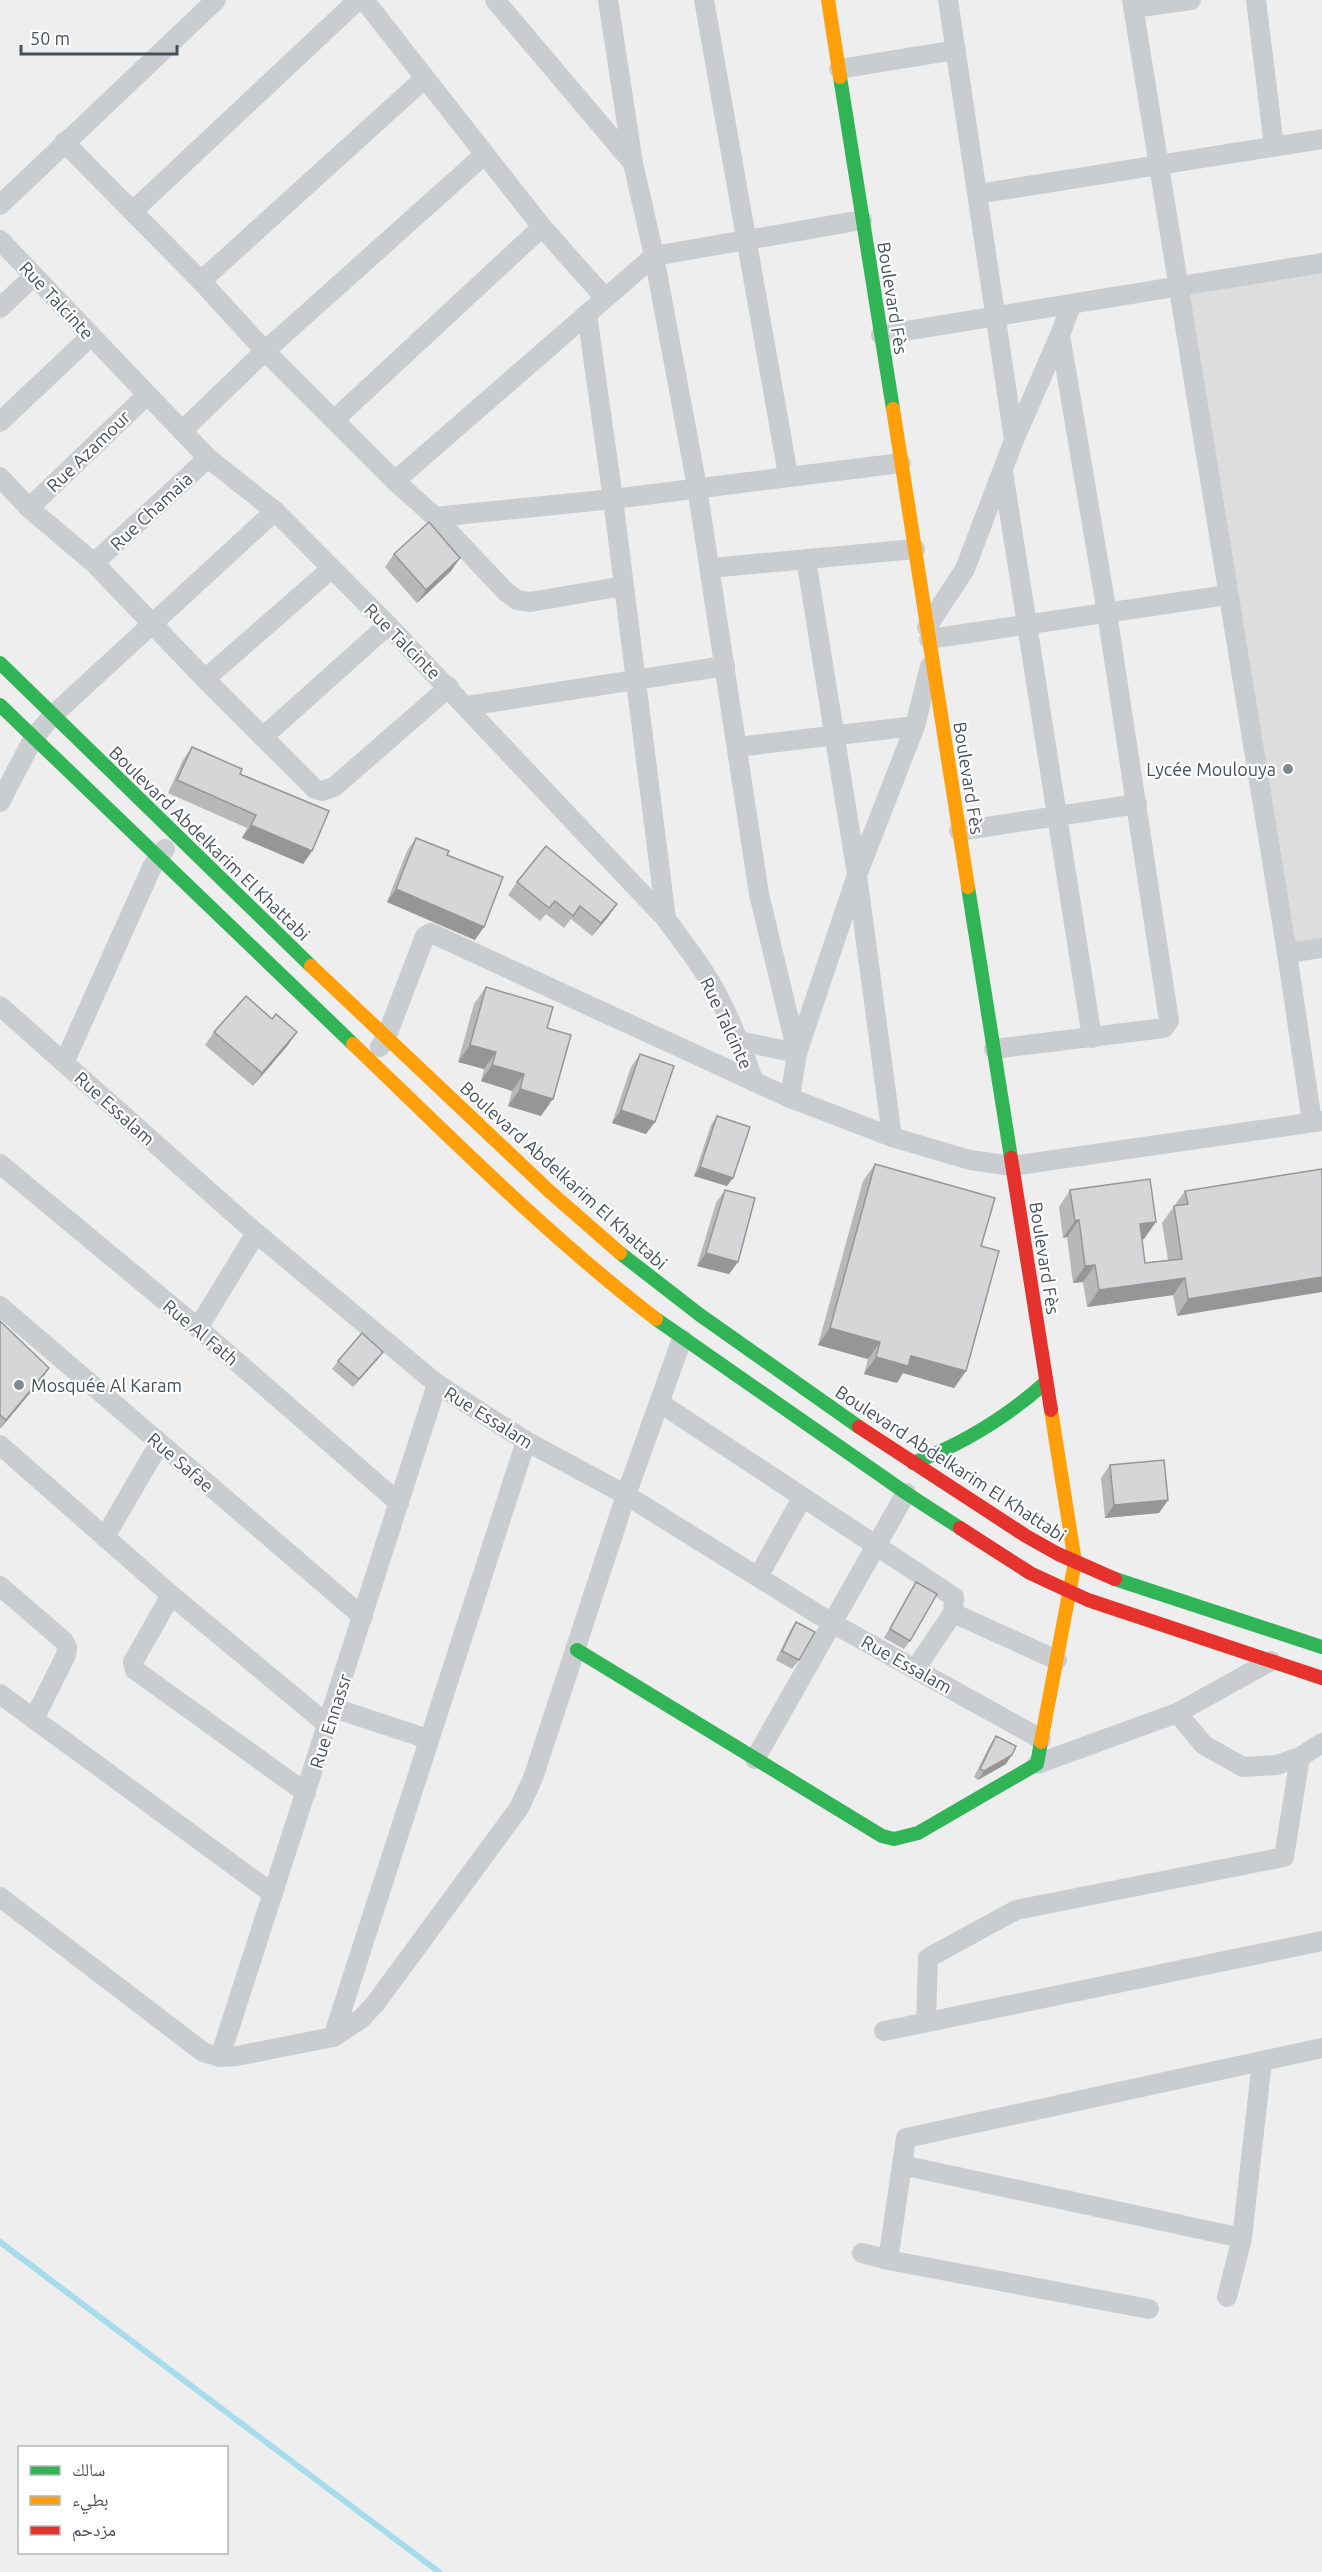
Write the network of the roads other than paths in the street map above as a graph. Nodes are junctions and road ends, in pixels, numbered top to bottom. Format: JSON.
{"nodes":[{"id":1,"x":216,"y":0,"type":"edge"},
{"id":2,"x":358,"y":0,"type":"edge"},
{"id":3,"x":364,"y":0,"type":"edge"},
{"id":4,"x":495,"y":0,"type":"edge"},
{"id":5,"x":608,"y":0,"type":"edge"},
{"id":6,"x":704,"y":0,"type":"edge"},
{"id":7,"x":828,"y":0,"type":"edge"},
{"id":8,"x":948,"y":0,"type":"edge"},
{"id":9,"x":1191,"y":0,"type":"edge"},
{"id":10,"x":1256,"y":0,"type":"edge"},
{"id":11,"x":1132,"y":4,"type":"edge"},
{"id":12,"x":956,"y":50,"type":"junction"},
{"id":13,"x":838,"y":69,"type":"junction"},
{"id":14,"x":425,"y":78,"type":"junction"},
{"id":15,"x":1322,"y":139,"type":"edge"},
{"id":16,"x":64,"y":142,"type":"junction"},
{"id":17,"x":1274,"y":146,"type":"junction"},
{"id":18,"x":484,"y":155,"type":"junction"},
{"id":19,"x":633,"y":163,"type":"junction"},
{"id":20,"x":1158,"y":166,"type":"junction"},
{"id":21,"x":978,"y":194,"type":"junction"},
{"id":22,"x":0,"y":205,"type":"edge"},
{"id":23,"x":133,"y":211,"type":"junction"},
{"id":24,"x":862,"y":220,"type":"junction"},
{"id":25,"x":542,"y":227,"type":"junction"},
{"id":26,"x":746,"y":239,"type":"junction"},
{"id":27,"x":0,"y":240,"type":"edge"},
{"id":28,"x":654,"y":256,"type":"junction"},
{"id":29,"x":1322,"y":263,"type":"edge"},
{"id":30,"x":34,"y":276,"type":"junction"},
{"id":31,"x":201,"y":281,"type":"junction"},
{"id":32,"x":1177,"y":288,"type":"junction"},
{"id":33,"x":605,"y":298,"type":"junction"},
{"id":34,"x":1071,"y":304,"type":"junction"},
{"id":35,"x":0,"y":308,"type":"edge"},
{"id":36,"x":587,"y":314,"type":"junction"},
{"id":37,"x":997,"y":314,"type":"junction"},
{"id":38,"x":881,"y":335,"type":"junction"},
{"id":39,"x":1060,"y":335,"type":"junction"},
{"id":40,"x":91,"y":336,"type":"junction"},
{"id":41,"x":265,"y":351,"type":"junction"},
{"id":42,"x":147,"y":395,"type":"junction"},
{"id":43,"x":334,"y":420,"type":"junction"},
{"id":44,"x":0,"y":422,"type":"edge"},
{"id":45,"x":182,"y":431,"type":"junction"},
{"id":46,"x":1014,"y":440,"type":"junction"},
{"id":47,"x":208,"y":458,"type":"junction"},
{"id":48,"x":901,"y":463,"type":"junction"},
{"id":49,"x":1003,"y":472,"type":"junction"},
{"id":50,"x":788,"y":475,"type":"junction"},
{"id":51,"x":0,"y":477,"type":"edge"},
{"id":52,"x":395,"y":481,"type":"junction"},
{"id":53,"x":697,"y":487,"type":"junction"},
{"id":54,"x":613,"y":499,"type":"junction"},
{"id":55,"x":29,"y":508,"type":"junction"},
{"id":56,"x":275,"y":511,"type":"junction"},
{"id":57,"x":435,"y":517,"type":"junction"},
{"id":58,"x":915,"y":549,"type":"junction"},
{"id":59,"x":806,"y":559,"type":"junction"},
{"id":60,"x":94,"y":563,"type":"junction"},
{"id":61,"x":331,"y":568,"type":"junction"},
{"id":62,"x":710,"y":568,"type":"junction"},
{"id":63,"x":624,"y":586,"type":"junction"},
{"id":64,"x":1227,"y":595,"type":"junction"},
{"id":65,"x":1107,"y":613,"type":"junction"},
{"id":66,"x":152,"y":624,"type":"junction"},
{"id":67,"x":388,"y":625,"type":"junction"},
{"id":68,"x":1028,"y":625,"type":"junction"},
{"id":69,"x":929,"y":641,"type":"junction"},
{"id":70,"x":0,"y":663,"type":"edge"},
{"id":71,"x":725,"y":666,"type":"junction"},
{"id":72,"x":205,"y":679,"type":"junction"},
{"id":73,"x":636,"y":681,"type":"junction"},
{"id":74,"x":449,"y":687,"type":"junction"},
{"id":75,"x":0,"y":705,"type":"edge"},
{"id":76,"x":467,"y":706,"type":"junction"},
{"id":77,"x":52,"y":716,"type":"junction"},
{"id":78,"x":915,"y":726,"type":"junction"},
{"id":79,"x":835,"y":736,"type":"junction"},
{"id":80,"x":263,"y":737,"type":"junction"},
{"id":81,"x":33,"y":739,"type":"junction"},
{"id":82,"x":736,"y":747,"type":"junction"},
{"id":83,"x":0,"y":802,"type":"edge"},
{"id":84,"x":1137,"y":804,"type":"junction"},
{"id":85,"x":1056,"y":816,"type":"junction"},
{"id":86,"x":959,"y":831,"type":"junction"},
{"id":87,"x":176,"y":836,"type":"junction"},
{"id":88,"x":159,"y":856,"type":"junction"},
{"id":89,"x":857,"y":875,"type":"junction"},
{"id":90,"x":666,"y":919,"type":"junction"},
{"id":91,"x":1322,"y":948,"type":"edge"},
{"id":92,"x":1287,"y":953,"type":"junction"},
{"id":93,"x":0,"y":1006,"type":"edge"},
{"id":94,"x":386,"y":1038,"type":"junction"},
{"id":95,"x":1092,"y":1038,"type":"junction"},
{"id":96,"x":739,"y":1041,"type":"junction"},
{"id":97,"x":994,"y":1049,"type":"junction"},
{"id":98,"x":797,"y":1053,"type":"junction"},
{"id":99,"x":371,"y":1061,"type":"junction"},
{"id":100,"x":64,"y":1063,"type":"junction"},
{"id":101,"x":754,"y":1082,"type":"junction"},
{"id":102,"x":790,"y":1098,"type":"junction"},
{"id":103,"x":1317,"y":1121,"type":"edge"},
{"id":104,"x":891,"y":1137,"type":"junction"},
{"id":105,"x":0,"y":1164,"type":"edge"},
{"id":106,"x":1012,"y":1166,"type":"junction"},
{"id":107,"x":256,"y":1233,"type":"junction"},
{"id":108,"x":0,"y":1306,"type":"edge"},
{"id":109,"x":198,"y":1328,"type":"junction"},
{"id":110,"x":682,"y":1339,"type":"junction"},
{"id":111,"x":1046,"y":1382,"type":"junction"},
{"id":112,"x":437,"y":1384,"type":"junction"},
{"id":113,"x":660,"y":1403,"type":"junction"},
{"id":114,"x":526,"y":1440,"type":"junction"},
{"id":115,"x":0,"y":1444,"type":"edge"},
{"id":116,"x":159,"y":1444,"type":"junction"},
{"id":117,"x":913,"y":1463,"type":"junction"},
{"id":118,"x":906,"y":1493,"type":"junction"},
{"id":119,"x":626,"y":1496,"type":"junction"},
{"id":120,"x":802,"y":1498,"type":"junction"},
{"id":121,"x":399,"y":1503,"type":"junction"},
{"id":122,"x":105,"y":1537,"type":"junction"},
{"id":123,"x":876,"y":1547,"type":"junction"},
{"id":124,"x":1075,"y":1562,"type":"junction"},
{"id":125,"x":758,"y":1577,"type":"junction"},
{"id":126,"x":0,"y":1586,"type":"edge"},
{"id":127,"x":1070,"y":1593,"type":"junction"},
{"id":128,"x":171,"y":1595,"type":"junction"},
{"id":129,"x":953,"y":1612,"type":"junction"},
{"id":130,"x":363,"y":1617,"type":"junction"},
{"id":131,"x":832,"y":1623,"type":"junction"},
{"id":132,"x":1322,"y":1647,"type":"edge"},
{"id":133,"x":577,"y":1650,"type":"junction"},
{"id":134,"x":1057,"y":1660,"type":"junction"},
{"id":135,"x":1270,"y":1660,"type":"junction"},
{"id":136,"x":916,"y":1668,"type":"junction"},
{"id":137,"x":1322,"y":1677,"type":"edge"},
{"id":138,"x":0,"y":1694,"type":"edge"},
{"id":139,"x":1177,"y":1713,"type":"junction"},
{"id":140,"x":331,"y":1717,"type":"junction"},
{"id":141,"x":34,"y":1719,"type":"junction"},
{"id":142,"x":428,"y":1739,"type":"junction"},
{"id":143,"x":1041,"y":1739,"type":"junction"},
{"id":144,"x":1322,"y":1743,"type":"edge"},
{"id":145,"x":1300,"y":1757,"type":"junction"},
{"id":146,"x":755,"y":1759,"type":"junction"},
{"id":147,"x":1037,"y":1764,"type":"junction"},
{"id":148,"x":306,"y":1793,"type":"junction"},
{"id":149,"x":273,"y":1894,"type":"junction"},
{"id":150,"x":0,"y":1898,"type":"edge"},
{"id":151,"x":1322,"y":1941,"type":"edge"},
{"id":152,"x":926,"y":2022,"type":"junction"},
{"id":153,"x":884,"y":2031,"type":"dead end"},
{"id":154,"x":333,"y":2037,"type":"junction"},
{"id":155,"x":1322,"y":2048,"type":"edge"},
{"id":156,"x":220,"y":2057,"type":"junction"},
{"id":157,"x":1262,"y":2061,"type":"junction"},
{"id":158,"x":902,"y":2165,"type":"junction"},
{"id":159,"x":1242,"y":2238,"type":"junction"},
{"id":160,"x":862,"y":2253,"type":"dead end"},
{"id":161,"x":888,"y":2260,"type":"junction"},
{"id":162,"x":1227,"y":2297,"type":"dead end"},
{"id":163,"x":1149,"y":2309,"type":"dead end"}],
"edges":[{"from":1,"to":16,"type":"street"},
{"from":2,"to":23,"type":"street"},
{"from":3,"to":14,"type":"street"},
{"from":4,"to":19,"type":"street"},
{"from":5,"to":19,"type":"street"},
{"from":6,"to":26,"type":"street"},
{"from":7,"to":13,"type":"street","name":"Boulevard Fès"},
{"from":8,"to":12,"type":"street"},
{"from":9,"to":11,"type":"street"},
{"from":10,"to":17,"type":"street"},
{"from":11,"to":20,"type":"street"},
{"from":12,"to":13,"type":"street"},
{"from":12,"to":21,"type":"street"},
{"from":13,"to":24,"type":"street","name":"Boulevard Fès"},
{"from":14,"to":18,"type":"street"},
{"from":14,"to":31,"type":"street"},
{"from":15,"to":17,"type":"street"},
{"from":16,"to":22,"type":"street"},
{"from":16,"to":23,"type":"street"},
{"from":17,"to":20,"type":"street"},
{"from":18,"to":25,"type":"street"},
{"from":18,"to":41,"type":"street"},
{"from":19,"to":28,"type":"street"},
{"from":20,"to":21,"type":"street"},
{"from":20,"to":32,"type":"street"},
{"from":21,"to":37,"type":"street"},
{"from":23,"to":31,"type":"street"},
{"from":24,"to":26,"type":"street"},
{"from":24,"to":38,"type":"street","name":"Boulevard Fès"},
{"from":25,"to":33,"type":"street"},
{"from":25,"to":43,"type":"street"},
{"from":26,"to":28,"type":"street"},
{"from":26,"to":50,"type":"street"},
{"from":27,"to":30,"type":"street","name":"Rue Talcinte"},
{"from":28,"to":33,"type":"street"},
{"from":28,"to":53,"type":"street"},
{"from":29,"to":32,"type":"street"},
{"from":30,"to":35,"type":"street"},
{"from":30,"to":40,"type":"street","name":"Rue Talcinte"},
{"from":31,"to":41,"type":"street"},
{"from":32,"to":34,"type":"street"},
{"from":32,"to":64,"type":"street"},
{"from":33,"to":36,"type":"street"},
{"from":34,"to":37,"type":"street"},
{"from":34,"to":39,"type":"street"},
{"from":36,"to":52,"type":"street"},
{"from":36,"to":54,"type":"street"},
{"from":37,"to":38,"type":"street"},
{"from":37,"to":46,"type":"street"},
{"from":38,"to":48,"type":"street","name":"Boulevard Fès"},
{"from":39,"to":46,"type":"street"},
{"from":39,"to":65,"type":"street"},
{"from":40,"to":42,"type":"street","name":"Rue Talcinte"},
{"from":40,"to":44,"type":"street"},
{"from":41,"to":43,"type":"street"},
{"from":41,"to":45,"type":"street"},
{"from":42,"to":45,"type":"street","name":"Rue Talcinte"},
{"from":42,"to":55,"type":"street","name":"Rue Azamour"},
{"from":43,"to":52,"type":"street"},
{"from":45,"to":47,"type":"street","name":"Rue Talcinte"},
{"from":46,"to":49,"type":"street"},
{"from":47,"to":56,"type":"street","name":"Rue Talcinte"},
{"from":47,"to":60,"type":"street","name":"Rue Chamaia"},
{"from":48,"to":50,"type":"street"},
{"from":48,"to":58,"type":"street","name":"Boulevard Fès"},
{"from":49,"to":68,"type":"street"},
{"from":49,"to":69,"type":"street"},
{"from":50,"to":53,"type":"street"},
{"from":51,"to":55,"type":"street"},
{"from":52,"to":57,"type":"street"},
{"from":53,"to":54,"type":"street"},
{"from":53,"to":62,"type":"street"},
{"from":54,"to":57,"type":"street"},
{"from":54,"to":63,"type":"street"},
{"from":55,"to":60,"type":"street"},
{"from":56,"to":61,"type":"street","name":"Rue Talcinte"},
{"from":56,"to":66,"type":"street"},
{"from":57,"to":63,"type":"street"},
{"from":58,"to":59,"type":"street"},
{"from":58,"to":69,"type":"street","name":"Boulevard Fès"},
{"from":59,"to":62,"type":"street"},
{"from":59,"to":79,"type":"street"},
{"from":60,"to":66,"type":"street"},
{"from":61,"to":67,"type":"street","name":"Rue Talcinte"},
{"from":61,"to":72,"type":"street"},
{"from":62,"to":71,"type":"street"},
{"from":63,"to":73,"type":"street"},
{"from":64,"to":65,"type":"street"},
{"from":64,"to":92,"type":"street"},
{"from":65,"to":68,"type":"street"},
{"from":65,"to":84,"type":"street"},
{"from":66,"to":72,"type":"street"},
{"from":66,"to":77,"type":"street"},
{"from":67,"to":74,"type":"street","name":"Rue Talcinte"},
{"from":67,"to":80,"type":"street"},
{"from":68,"to":69,"type":"street"},
{"from":68,"to":85,"type":"street"},
{"from":69,"to":78,"type":"street"},
{"from":69,"to":86,"type":"street","name":"Boulevard Fès"},
{"from":70,"to":77,"type":"street","name":"Boulevard Abdelkarim El Khattabi"},
{"from":71,"to":73,"type":"street"},
{"from":71,"to":82,"type":"street"},
{"from":72,"to":80,"type":"street"},
{"from":73,"to":76,"type":"street"},
{"from":73,"to":90,"type":"street"},
{"from":74,"to":76,"type":"street","name":"Rue Talcinte"},
{"from":74,"to":80,"type":"street"},
{"from":75,"to":81,"type":"street"},
{"from":76,"to":90,"type":"street","name":"Rue Talcinte"},
{"from":77,"to":81,"type":"street"},
{"from":77,"to":87,"type":"street","name":"Boulevard Abdelkarim El Khattabi"},
{"from":78,"to":79,"type":"street"},
{"from":78,"to":89,"type":"street"},
{"from":79,"to":82,"type":"street"},
{"from":79,"to":89,"type":"street"},
{"from":81,"to":83,"type":"street"},
{"from":81,"to":88,"type":"street"},
{"from":82,"to":98,"type":"street"},
{"from":84,"to":85,"type":"street"},
{"from":84,"to":95,"type":"street"},
{"from":85,"to":86,"type":"street"},
{"from":85,"to":95,"type":"street"},
{"from":86,"to":97,"type":"street","name":"Boulevard Fès"},
{"from":87,"to":88,"type":"street"},
{"from":87,"to":94,"type":"street","name":"Boulevard Abdelkarim El Khattabi"},
{"from":88,"to":99,"type":"street"},
{"from":88,"to":100,"type":"street"},
{"from":89,"to":98,"type":"street"},
{"from":89,"to":104,"type":"street"},
{"from":90,"to":96,"type":"street","name":"Rue Talcinte"},
{"from":91,"to":92,"type":"street"},
{"from":92,"to":103,"type":"street"},
{"from":93,"to":100,"type":"street","name":"Rue Essalam"},
{"from":94,"to":99,"type":"street"},
{"from":94,"to":101,"type":"street"},
{"from":94,"to":117,"type":"street","name":"Boulevard Abdelkarim El Khattabi"},
{"from":95,"to":97,"type":"street"},
{"from":96,"to":98,"type":"street"},
{"from":96,"to":101,"type":"street","name":"Rue Talcinte"},
{"from":97,"to":106,"type":"street","name":"Boulevard Fès"},
{"from":98,"to":102,"type":"street"},
{"from":99,"to":110,"type":"street"},
{"from":100,"to":107,"type":"street","name":"Rue Essalam"},
{"from":101,"to":102,"type":"street"},
{"from":102,"to":104,"type":"street"},
{"from":103,"to":106,"type":"street"},
{"from":104,"to":106,"type":"street"},
{"from":105,"to":109,"type":"street","name":"Rue Al Fath"},
{"from":106,"to":111,"type":"street","name":"Boulevard Fès"},
{"from":107,"to":109,"type":"street"},
{"from":107,"to":112,"type":"street","name":"Rue Essalam"},
{"from":108,"to":116,"type":"street","name":"Rue Safae"},
{"from":109,"to":121,"type":"street","name":"Rue Al Fath"},
{"from":110,"to":113,"type":"street"},
{"from":110,"to":118,"type":"street"},
{"from":111,"to":117,"type":"street"},
{"from":111,"to":124,"type":"street","name":"Boulevard Fès"},
{"from":112,"to":114,"type":"street","name":"Rue Essalam"},
{"from":112,"to":121,"type":"street","name":"Rue Ennassr"},
{"from":113,"to":119,"type":"street"},
{"from":113,"to":120,"type":"street"},
{"from":114,"to":119,"type":"street","name":"Rue Essalam"},
{"from":114,"to":142,"type":"street"},
{"from":115,"to":122,"type":"street"},
{"from":116,"to":122,"type":"street"},
{"from":116,"to":130,"type":"street","name":"Rue Safae"},
{"from":117,"to":124,"type":"street","name":"Boulevard Abdelkarim El Khattabi"},
{"from":118,"to":123,"type":"street"},
{"from":118,"to":127,"type":"street"},
{"from":119,"to":125,"type":"street","name":"Rue Essalam"},
{"from":119,"to":133,"type":"street"},
{"from":120,"to":123,"type":"street"},
{"from":120,"to":125,"type":"street"},
{"from":121,"to":130,"type":"street","name":"Rue Ennassr"},
{"from":122,"to":128,"type":"street"},
{"from":123,"to":129,"type":"street"},
{"from":123,"to":131,"type":"street"},
{"from":124,"to":127,"type":"street","name":"Boulevard Fès"},
{"from":124,"to":132,"type":"street","name":"Boulevard Abdelkarim El Khattabi"},
{"from":125,"to":131,"type":"street","name":"Rue Essalam"},
{"from":126,"to":141,"type":"street"},
{"from":127,"to":134,"type":"street","name":"Boulevard Fès"},
{"from":127,"to":135,"type":"street"},
{"from":128,"to":140,"type":"street"},
{"from":128,"to":148,"type":"street"},
{"from":129,"to":134,"type":"street"},
{"from":129,"to":136,"type":"street"},
{"from":130,"to":140,"type":"street","name":"Rue Ennassr"},
{"from":131,"to":136,"type":"street","name":"Rue Essalam"},
{"from":131,"to":146,"type":"street"},
{"from":133,"to":146,"type":"street"},
{"from":133,"to":154,"type":"street"},
{"from":134,"to":143,"type":"street","name":"Boulevard Fès"},
{"from":135,"to":137,"type":"street"},
{"from":135,"to":139,"type":"street"},
{"from":136,"to":143,"type":"street","name":"Rue Essalam"},
{"from":138,"to":141,"type":"street"},
{"from":139,"to":145,"type":"street"},
{"from":139,"to":147,"type":"street"},
{"from":140,"to":142,"type":"street"},
{"from":140,"to":148,"type":"street","name":"Rue Ennassr"},
{"from":141,"to":149,"type":"street"},
{"from":142,"to":154,"type":"street"},
{"from":143,"to":147,"type":"street","name":"Boulevard Fès"},
{"from":144,"to":145,"type":"street"},
{"from":145,"to":152,"type":"street"},
{"from":146,"to":147,"type":"street"},
{"from":148,"to":149,"type":"street","name":"Rue Ennassr"},
{"from":149,"to":156,"type":"street","name":"Rue Ennassr"},
{"from":150,"to":156,"type":"street"},
{"from":151,"to":152,"type":"street"},
{"from":152,"to":153,"type":"street"},
{"from":154,"to":156,"type":"street"},
{"from":155,"to":157,"type":"street"},
{"from":157,"to":158,"type":"street"},
{"from":157,"to":159,"type":"street"},
{"from":158,"to":159,"type":"street"},
{"from":158,"to":161,"type":"street"},
{"from":159,"to":162,"type":"street"},
{"from":160,"to":161,"type":"street"},
{"from":161,"to":163,"type":"street"}]}
